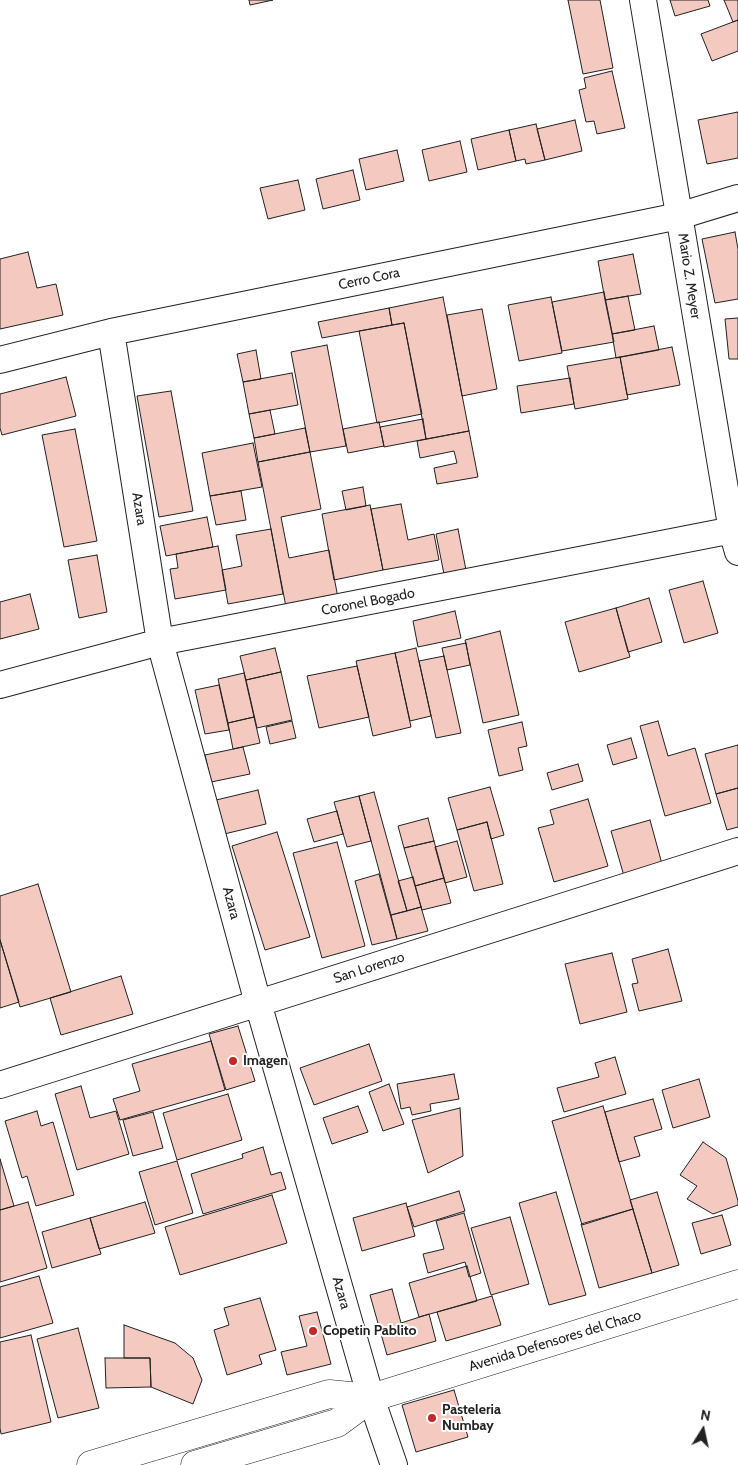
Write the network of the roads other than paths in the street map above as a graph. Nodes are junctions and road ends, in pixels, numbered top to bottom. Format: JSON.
{"nodes":[{"id":1,"x":643,"y":0,"type":"edge"},
{"id":2,"x":738,"y":198,"type":"edge"},
{"id":3,"x":679,"y":216,"type":"junction"},
{"id":4,"x":111,"y":332,"type":"junction"},
{"id":5,"x":0,"y":360,"type":"edge"},
{"id":6,"x":736,"y":537,"type":"edge"},
{"id":7,"x":160,"y":642,"type":"junction"},
{"id":8,"x":0,"y":686,"type":"edge"},
{"id":9,"x":738,"y":851,"type":"edge"},
{"id":10,"x":258,"y":1003,"type":"junction"},
{"id":11,"x":0,"y":1085,"type":"edge"},
{"id":12,"x":738,"y":1284,"type":"edge"},
{"id":13,"x":371,"y":1398,"type":"junction"},
{"id":14,"x":91,"y":1465,"type":"edge"},
{"id":15,"x":195,"y":1465,"type":"edge"},
{"id":16,"x":394,"y":1465,"type":"edge"}],
"edges":[{"from":1,"to":3,"type":"street","name":"Mario Z. Meyer"},
{"from":2,"to":3,"type":"street","name":"Cerro Cora"},
{"from":3,"to":4,"type":"street","name":"Cerro Cora"},
{"from":3,"to":6,"type":"street","name":"Mario Z. Meyer"},
{"from":4,"to":5,"type":"street","name":"Cerro Cora"},
{"from":4,"to":7,"type":"street","name":"Azara"},
{"from":6,"to":7,"type":"street","name":"Coronel Bogado"},
{"from":7,"to":8,"type":"street","name":"Coronel Bogado"},
{"from":7,"to":10,"type":"street","name":"Azara"},
{"from":9,"to":10,"type":"street","name":"San Lorenzo"},
{"from":10,"to":11,"type":"street","name":"San Lorenzo"},
{"from":10,"to":13,"type":"street","name":"Azara"},
{"from":12,"to":13,"type":"street","name":"Avenida Defensores del Chaco"},
{"from":13,"to":14,"type":"street","name":"Avenida Defensores del Chaco"},
{"from":13,"to":15,"type":"street","name":"Avenida Defensores del Chaco"},
{"from":13,"to":16,"type":"street","name":"Azara"}]}
